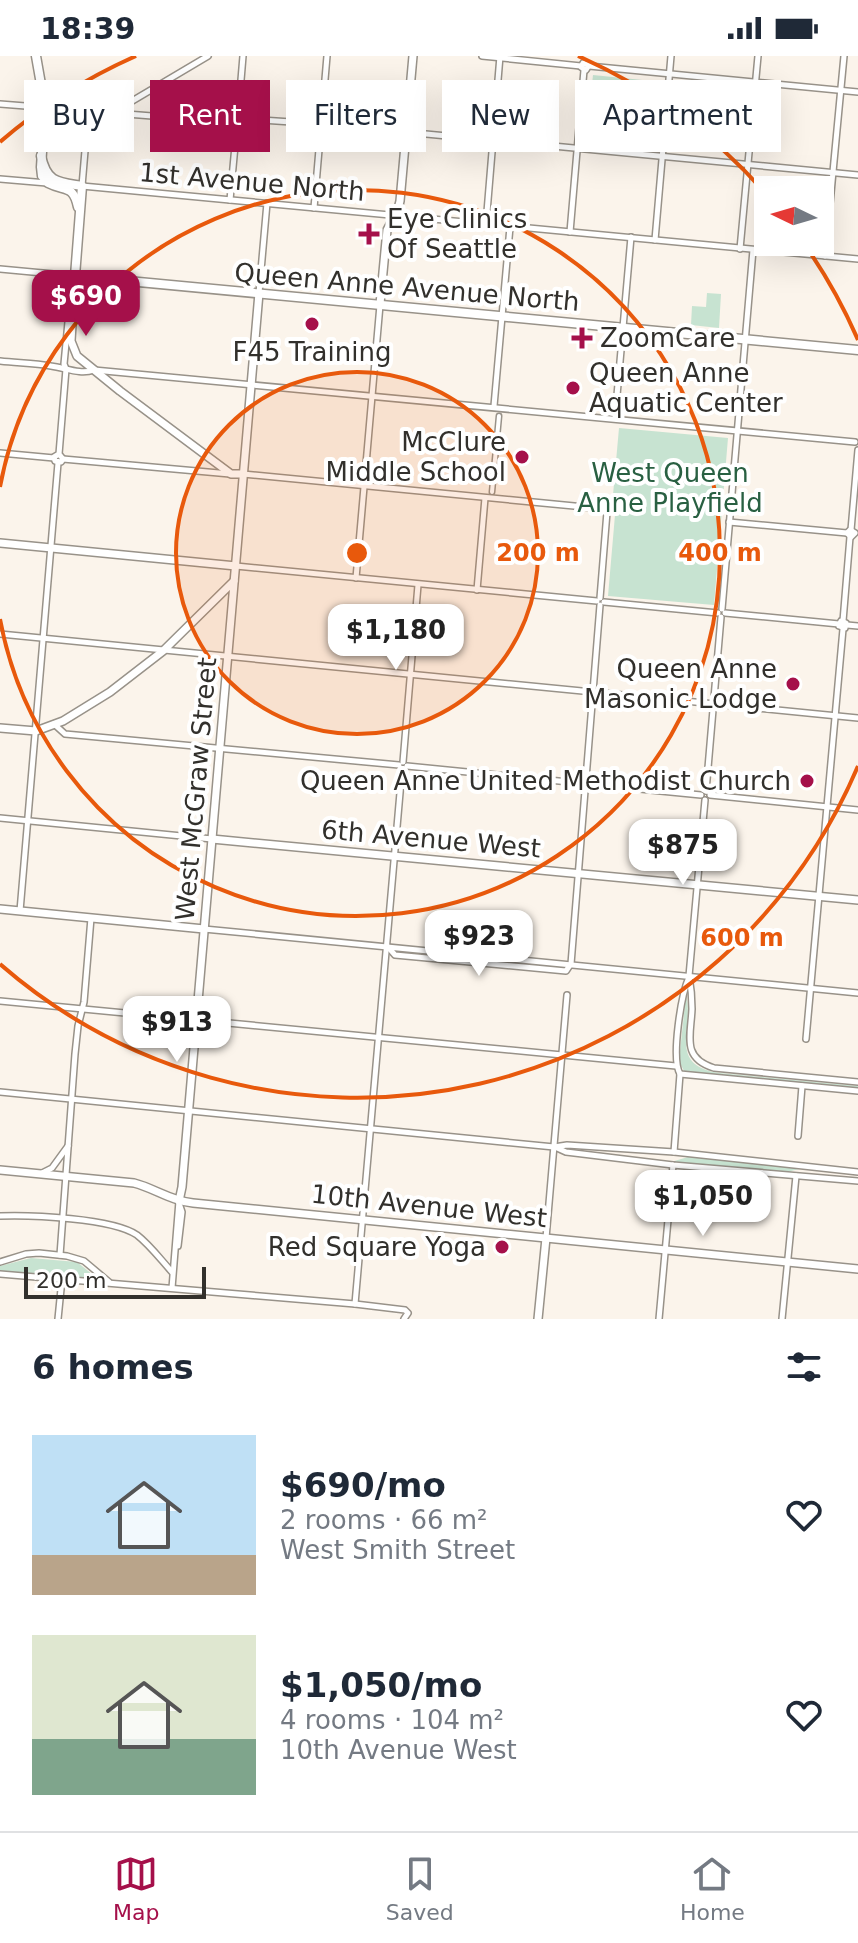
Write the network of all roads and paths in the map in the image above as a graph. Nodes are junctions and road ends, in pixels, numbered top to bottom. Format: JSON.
{"nodes":[{"id":1,"x":36,"y":56,"type":"edge"},
{"id":2,"x":208,"y":56,"type":"edge"},
{"id":3,"x":243,"y":56,"type":"edge"},
{"id":4,"x":327,"y":56,"type":"edge"},
{"id":5,"x":413,"y":56,"type":"edge"},
{"id":6,"x":482,"y":56,"type":"edge"},
{"id":7,"x":671,"y":56,"type":"edge"},
{"id":8,"x":758,"y":56,"type":"edge"},
{"id":9,"x":844,"y":56,"type":"edge"},
{"id":10,"x":500,"y":57,"type":"edge"},
{"id":11,"x":585,"y":64,"type":"edge"},
{"id":12,"x":669,"y":74,"type":"junction"},
{"id":13,"x":40,"y":80,"type":"edge"},
{"id":14,"x":241,"y":80,"type":"edge"},
{"id":15,"x":325,"y":80,"type":"edge"},
{"id":16,"x":411,"y":80,"type":"edge"},
{"id":17,"x":498,"y":80,"type":"edge"},
{"id":18,"x":734,"y":80,"type":"edge"},
{"id":19,"x":755,"y":80,"type":"edge"},
{"id":20,"x":781,"y":85,"type":"edge"},
{"id":21,"x":841,"y":91,"type":"junction"},
{"id":22,"x":858,"y":92,"type":"edge"},
{"id":23,"x":134,"y":98,"type":"edge"},
{"id":24,"x":0,"y":104,"type":"edge"},
{"id":25,"x":24,"y":106,"type":"edge"},
{"id":26,"x":41,"y":152,"type":"edge"},
{"id":27,"x":85,"y":152,"type":"edge"},
{"id":28,"x":235,"y":152,"type":"edge"},
{"id":29,"x":319,"y":152,"type":"edge"},
{"id":30,"x":404,"y":152,"type":"edge"},
{"id":31,"x":492,"y":152,"type":"edge"},
{"id":32,"x":577,"y":152,"type":"edge"},
{"id":33,"x":609,"y":152,"type":"edge"},
{"id":34,"x":749,"y":152,"type":"edge"},
{"id":35,"x":41,"y":156,"type":"junction"},
{"id":36,"x":662,"y":157,"type":"junction"},
{"id":37,"x":748,"y":164,"type":"junction"},
{"id":38,"x":833,"y":173,"type":"junction"},
{"id":39,"x":858,"y":175,"type":"edge"},
{"id":40,"x":833,"y":176,"type":"edge"},
{"id":41,"x":0,"y":179,"type":"edge"},
{"id":42,"x":48,"y":183,"type":"junction"},
{"id":43,"x":82,"y":186,"type":"junction"},
{"id":44,"x":230,"y":200,"type":"junction"},
{"id":45,"x":267,"y":203,"type":"junction"},
{"id":46,"x":314,"y":208,"type":"junction"},
{"id":47,"x":394,"y":215,"type":"junction"},
{"id":48,"x":79,"y":219,"type":"junction"},
{"id":49,"x":486,"y":224,"type":"junction"},
{"id":50,"x":510,"y":227,"type":"junction"},
{"id":51,"x":570,"y":232,"type":"junction"},
{"id":52,"x":631,"y":237,"type":"junction"},
{"id":53,"x":655,"y":240,"type":"junction"},
{"id":54,"x":740,"y":249,"type":"junction"},
{"id":55,"x":753,"y":250,"type":"joint"},
{"id":56,"x":825,"y":256,"type":"edge"},
{"id":57,"x":858,"y":259,"type":"edge"},
{"id":58,"x":0,"y":269,"type":"edge"},
{"id":59,"x":75,"y":276,"type":"junction"},
{"id":60,"x":259,"y":293,"type":"junction"},
{"id":61,"x":380,"y":304,"type":"junction"},
{"id":62,"x":71,"y":311,"type":"junction"},
{"id":63,"x":502,"y":315,"type":"junction"},
{"id":64,"x":623,"y":328,"type":"junction"},
{"id":65,"x":745,"y":340,"type":"junction"},
{"id":66,"x":858,"y":350,"type":"edge"},
{"id":67,"x":0,"y":361,"type":"edge"},
{"id":68,"x":66,"y":369,"type":"junction"},
{"id":69,"x":94,"y":370,"type":"junction"},
{"id":70,"x":251,"y":384,"type":"junction"},
{"id":71,"x":372,"y":395,"type":"junction"},
{"id":72,"x":494,"y":406,"type":"junction"},
{"id":73,"x":499,"y":416,"type":"dead end"},
{"id":74,"x":615,"y":418,"type":"junction"},
{"id":75,"x":737,"y":431,"type":"junction"},
{"id":76,"x":857,"y":444,"type":"edge"},
{"id":77,"x":0,"y":453,"type":"edge"},
{"id":78,"x":58,"y":458,"type":"junction"},
{"id":79,"x":231,"y":474,"type":"junction"},
{"id":80,"x":243,"y":474,"type":"junction"},
{"id":81,"x":364,"y":486,"type":"junction"},
{"id":82,"x":492,"y":492,"type":"dead end"},
{"id":83,"x":485,"y":498,"type":"junction"},
{"id":84,"x":729,"y":522,"type":"junction"},
{"id":85,"x":852,"y":534,"type":"edge"},
{"id":86,"x":0,"y":543,"type":"edge"},
{"id":87,"x":51,"y":548,"type":"junction"},
{"id":88,"x":236,"y":566,"type":"junction"},
{"id":89,"x":356,"y":578,"type":"junction"},
{"id":90,"x":234,"y":581,"type":"junction"},
{"id":91,"x":418,"y":585,"type":"junction"},
{"id":92,"x":477,"y":590,"type":"junction"},
{"id":93,"x":600,"y":601,"type":"junction"},
{"id":94,"x":721,"y":613,"type":"junction"},
{"id":95,"x":843,"y":625,"type":"junction"},
{"id":96,"x":858,"y":626,"type":"edge"},
{"id":97,"x":0,"y":634,"type":"edge"},
{"id":98,"x":44,"y":639,"type":"junction"},
{"id":99,"x":163,"y":651,"type":"junction"},
{"id":100,"x":228,"y":657,"type":"junction"},
{"id":101,"x":410,"y":674,"type":"junction"},
{"id":102,"x":593,"y":693,"type":"junction"},
{"id":103,"x":713,"y":704,"type":"junction"},
{"id":104,"x":835,"y":716,"type":"junction"},
{"id":105,"x":858,"y":718,"type":"edge"},
{"id":106,"x":54,"y":724,"type":"junction"},
{"id":107,"x":0,"y":728,"type":"edge"},
{"id":108,"x":36,"y":731,"type":"junction"},
{"id":109,"x":220,"y":748,"type":"junction"},
{"id":110,"x":403,"y":766,"type":"junction"},
{"id":111,"x":586,"y":783,"type":"junction"},
{"id":112,"x":706,"y":795,"type":"junction"},
{"id":113,"x":827,"y":807,"type":"junction"},
{"id":114,"x":858,"y":810,"type":"edge"},
{"id":115,"x":0,"y":818,"type":"edge"},
{"id":116,"x":28,"y":821,"type":"junction"},
{"id":117,"x":212,"y":839,"type":"junction"},
{"id":118,"x":395,"y":857,"type":"junction"},
{"id":119,"x":579,"y":873,"type":"junction"},
{"id":120,"x":698,"y":885,"type":"junction"},
{"id":121,"x":819,"y":897,"type":"junction"},
{"id":122,"x":858,"y":900,"type":"edge"},
{"id":123,"x":0,"y":909,"type":"edge"},
{"id":124,"x":20,"y":911,"type":"junction"},
{"id":125,"x":91,"y":918,"type":"junction"},
{"id":126,"x":204,"y":929,"type":"junction"},
{"id":127,"x":387,"y":945,"type":"junction"},
{"id":128,"x":571,"y":964,"type":"junction"},
{"id":129,"x":689,"y":976,"type":"junction"},
{"id":130,"x":811,"y":989,"type":"junction"},
{"id":131,"x":858,"y":993,"type":"edge"},
{"id":132,"x":567,"y":995,"type":"dead end"},
{"id":133,"x":0,"y":1001,"type":"edge"},
{"id":134,"x":82,"y":1010,"type":"junction"},
{"id":135,"x":196,"y":1019,"type":"junction"},
{"id":136,"x":379,"y":1037,"type":"junction"},
{"id":137,"x":806,"y":1039,"type":"dead end"},
{"id":138,"x":562,"y":1056,"type":"junction"},
{"id":139,"x":676,"y":1066,"type":"junction"},
{"id":140,"x":680,"y":1074,"type":"junction"},
{"id":141,"x":858,"y":1082,"type":"edge"},
{"id":142,"x":802,"y":1086,"type":"junction"},
{"id":143,"x":858,"y":1091,"type":"edge"},
{"id":144,"x":0,"y":1092,"type":"edge"},
{"id":145,"x":71,"y":1099,"type":"junction"},
{"id":146,"x":188,"y":1111,"type":"junction"},
{"id":147,"x":371,"y":1129,"type":"junction"},
{"id":148,"x":798,"y":1136,"type":"dead end"},
{"id":149,"x":68,"y":1145,"type":"junction"},
{"id":150,"x":554,"y":1147,"type":"junction"},
{"id":151,"x":674,"y":1152,"type":"junction"},
{"id":152,"x":673,"y":1165,"type":"junction"},
{"id":153,"x":0,"y":1170,"type":"edge"},
{"id":154,"x":858,"y":1172,"type":"edge"},
{"id":155,"x":42,"y":1174,"type":"junction"},
{"id":156,"x":66,"y":1176,"type":"junction"},
{"id":157,"x":796,"y":1176,"type":"junction"},
{"id":158,"x":858,"y":1181,"type":"edge"},
{"id":159,"x":179,"y":1201,"type":"junction"},
{"id":160,"x":0,"y":1216,"type":"edge"},
{"id":161,"x":63,"y":1219,"type":"junction"},
{"id":162,"x":363,"y":1220,"type":"junction"},
{"id":163,"x":546,"y":1238,"type":"junction"},
{"id":164,"x":178,"y":1246,"type":"dead end"},
{"id":165,"x":665,"y":1250,"type":"junction"},
{"id":166,"x":60,"y":1255,"type":"junction"},
{"id":167,"x":0,"y":1262,"type":"edge"},
{"id":168,"x":787,"y":1262,"type":"junction"},
{"id":169,"x":858,"y":1269,"type":"edge"},
{"id":170,"x":172,"y":1272,"type":"junction"},
{"id":171,"x":0,"y":1274,"type":"edge"},
{"id":172,"x":62,"y":1279,"type":"junction"},
{"id":173,"x":110,"y":1283,"type":"junction"},
{"id":174,"x":172,"y":1288,"type":"junction"},
{"id":175,"x":355,"y":1304,"type":"junction"},
{"id":176,"x":58,"y":1319,"type":"edge"},
{"id":177,"x":404,"y":1319,"type":"edge"},
{"id":178,"x":538,"y":1319,"type":"edge"},
{"id":179,"x":659,"y":1319,"type":"edge"},
{"id":180,"x":782,"y":1319,"type":"edge"}],
"edges":[{"from":1,"to":13,"type":"main road"},
{"from":2,"to":23,"type":"street"},
{"from":3,"to":14,"type":"street"},
{"from":4,"to":15,"type":"street"},
{"from":5,"to":16,"type":"street"},
{"from":6,"to":10,"type":"street"},
{"from":7,"to":12,"type":"street"},
{"from":8,"to":19,"type":"street"},
{"from":9,"to":21,"type":"street"},
{"from":10,"to":11,"type":"street"},
{"from":10,"to":17,"type":"street"},
{"from":11,"to":12,"type":"street"},
{"from":12,"to":18,"type":"street"},
{"from":12,"to":36,"type":"street"},
{"from":20,"to":21,"type":"street"},
{"from":21,"to":22,"type":"street"},
{"from":21,"to":38,"type":"street"},
{"from":24,"to":25,"type":"street"},
{"from":26,"to":35,"type":"main road"},
{"from":27,"to":43,"type":"street"},
{"from":28,"to":44,"type":"street"},
{"from":29,"to":46,"type":"street"},
{"from":30,"to":47,"type":"street"},
{"from":31,"to":49,"type":"street"},
{"from":32,"to":51,"type":"street"},
{"from":33,"to":36,"type":"street"},
{"from":34,"to":37,"type":"street"},
{"from":35,"to":42,"type":"main road"},
{"from":35,"to":43,"type":"main road","name":"1st Avenue North"},
{"from":36,"to":37,"type":"street"},
{"from":36,"to":53,"type":"street"},
{"from":37,"to":38,"type":"street"},
{"from":37,"to":54,"type":"street"},
{"from":38,"to":39,"type":"street"},
{"from":38,"to":40,"type":"street"},
{"from":41,"to":42,"type":"street"},
{"from":42,"to":48,"type":"main road"},
{"from":43,"to":44,"type":"street","name":"1st Avenue North"},
{"from":43,"to":48,"type":"main road"},
{"from":44,"to":45,"type":"street","name":"1st Avenue North"},
{"from":45,"to":46,"type":"street","name":"1st Avenue North"},
{"from":45,"to":60,"type":"street"},
{"from":46,"to":47,"type":"street","name":"1st Avenue North"},
{"from":47,"to":49,"type":"street","name":"1st Avenue North"},
{"from":47,"to":61,"type":"street"},
{"from":48,"to":59,"type":"main road"},
{"from":49,"to":50,"type":"street","name":"1st Avenue North"},
{"from":50,"to":51,"type":"street","name":"1st Avenue North"},
{"from":50,"to":63,"type":"street"},
{"from":51,"to":52,"type":"street","name":"1st Avenue North"},
{"from":52,"to":53,"type":"street","name":"1st Avenue North"},
{"from":52,"to":64,"type":"street"},
{"from":53,"to":54,"type":"street","name":"1st Avenue North"},
{"from":54,"to":55,"type":"street","name":"1st Avenue North"},
{"from":55,"to":65,"type":"street"},
{"from":56,"to":57,"type":"street","name":"1st Avenue North"},
{"from":58,"to":59,"type":"street","name":"Queen Anne Avenue North"},
{"from":59,"to":60,"type":"main road","name":"Queen Anne Avenue North"},
{"from":59,"to":62,"type":"street"},
{"from":60,"to":61,"type":"main road","name":"Queen Anne Avenue North"},
{"from":60,"to":70,"type":"street","name":"West McGraw Street"},
{"from":61,"to":63,"type":"main road","name":"Queen Anne Avenue North"},
{"from":61,"to":71,"type":"street"},
{"from":62,"to":68,"type":"street"},
{"from":62,"to":69,"type":"street"},
{"from":63,"to":64,"type":"main road","name":"Queen Anne Avenue North"},
{"from":63,"to":72,"type":"street"},
{"from":64,"to":65,"type":"main road","name":"Queen Anne Avenue North"},
{"from":64,"to":74,"type":"street"},
{"from":65,"to":66,"type":"main road","name":"Queen Anne Avenue North"},
{"from":65,"to":75,"type":"street"},
{"from":67,"to":68,"type":"street"},
{"from":68,"to":69,"type":"street"},
{"from":68,"to":78,"type":"street"},
{"from":69,"to":70,"type":"street"},
{"from":69,"to":79,"type":"street"},
{"from":70,"to":71,"type":"street"},
{"from":70,"to":80,"type":"street","name":"West McGraw Street"},
{"from":71,"to":72,"type":"street"},
{"from":71,"to":81,"type":"street"},
{"from":72,"to":74,"type":"street"},
{"from":73,"to":82,"type":"street"},
{"from":74,"to":75,"type":"street"},
{"from":75,"to":76,"type":"street"},
{"from":75,"to":84,"type":"street"},
{"from":76,"to":85,"type":"street"},
{"from":77,"to":78,"type":"street"},
{"from":78,"to":79,"type":"street"},
{"from":78,"to":87,"type":"street"},
{"from":79,"to":80,"type":"street"},
{"from":80,"to":81,"type":"street"},
{"from":80,"to":88,"type":"street","name":"West McGraw Street"},
{"from":81,"to":83,"type":"street"},
{"from":81,"to":89,"type":"street"},
{"from":83,"to":92,"type":"street"},
{"from":83,"to":93,"type":"street"},
{"from":84,"to":85,"type":"street"},
{"from":84,"to":94,"type":"street"},
{"from":85,"to":95,"type":"street"},
{"from":86,"to":87,"type":"street"},
{"from":87,"to":88,"type":"street"},
{"from":87,"to":98,"type":"street"},
{"from":88,"to":89,"type":"street"},
{"from":88,"to":90,"type":"street","name":"West McGraw Street"},
{"from":89,"to":91,"type":"street"},
{"from":90,"to":99,"type":"street"},
{"from":90,"to":100,"type":"street","name":"West McGraw Street"},
{"from":91,"to":92,"type":"street"},
{"from":91,"to":101,"type":"street"},
{"from":92,"to":93,"type":"street"},
{"from":93,"to":94,"type":"street"},
{"from":93,"to":102,"type":"street"},
{"from":94,"to":95,"type":"street"},
{"from":94,"to":103,"type":"street"},
{"from":95,"to":96,"type":"street"},
{"from":95,"to":104,"type":"street"},
{"from":97,"to":98,"type":"street"},
{"from":98,"to":99,"type":"street"},
{"from":98,"to":108,"type":"street"},
{"from":99,"to":100,"type":"street"},
{"from":99,"to":106,"type":"street"},
{"from":100,"to":101,"type":"street"},
{"from":100,"to":109,"type":"street","name":"West McGraw Street"},
{"from":101,"to":102,"type":"street"},
{"from":101,"to":110,"type":"street"},
{"from":102,"to":103,"type":"street"},
{"from":102,"to":111,"type":"street"},
{"from":103,"to":104,"type":"street"},
{"from":103,"to":112,"type":"street"},
{"from":104,"to":105,"type":"street"},
{"from":104,"to":113,"type":"street"},
{"from":106,"to":108,"type":"street"},
{"from":106,"to":109,"type":"street"},
{"from":107,"to":108,"type":"street"},
{"from":108,"to":116,"type":"street"},
{"from":109,"to":110,"type":"street"},
{"from":109,"to":117,"type":"street","name":"West McGraw Street"},
{"from":110,"to":111,"type":"street"},
{"from":110,"to":118,"type":"street"},
{"from":111,"to":112,"type":"street"},
{"from":111,"to":119,"type":"street"},
{"from":112,"to":113,"type":"street"},
{"from":112,"to":120,"type":"street"},
{"from":113,"to":114,"type":"street"},
{"from":113,"to":121,"type":"street"},
{"from":115,"to":116,"type":"street","name":"6th Avenue West"},
{"from":116,"to":117,"type":"street","name":"6th Avenue West"},
{"from":116,"to":124,"type":"street"},
{"from":117,"to":118,"type":"street","name":"6th Avenue West"},
{"from":117,"to":126,"type":"street","name":"West McGraw Street"},
{"from":118,"to":119,"type":"street","name":"6th Avenue West"},
{"from":118,"to":127,"type":"street"},
{"from":119,"to":120,"type":"street","name":"6th Avenue West"},
{"from":119,"to":128,"type":"street"},
{"from":120,"to":121,"type":"street","name":"6th Avenue West"},
{"from":120,"to":129,"type":"street"},
{"from":121,"to":122,"type":"street","name":"6th Avenue West"},
{"from":121,"to":130,"type":"street"},
{"from":123,"to":124,"type":"street"},
{"from":124,"to":125,"type":"street"},
{"from":125,"to":126,"type":"street"},
{"from":125,"to":134,"type":"street"},
{"from":126,"to":127,"type":"street"},
{"from":126,"to":135,"type":"street","name":"West McGraw Street"},
{"from":127,"to":128,"type":"street"},
{"from":127,"to":136,"type":"street"},
{"from":128,"to":129,"type":"street"},
{"from":129,"to":130,"type":"street"},
{"from":129,"to":139,"type":"street"},
{"from":129,"to":141,"type":"street"},
{"from":130,"to":131,"type":"street"},
{"from":130,"to":137,"type":"street"},
{"from":132,"to":138,"type":"street"},
{"from":133,"to":134,"type":"street"},
{"from":134,"to":135,"type":"street"},
{"from":134,"to":145,"type":"street"},
{"from":135,"to":136,"type":"street"},
{"from":135,"to":146,"type":"street","name":"West McGraw Street"},
{"from":136,"to":138,"type":"street"},
{"from":136,"to":147,"type":"street"},
{"from":138,"to":139,"type":"street"},
{"from":138,"to":150,"type":"street"},
{"from":139,"to":140,"type":"street"},
{"from":140,"to":142,"type":"street"},
{"from":140,"to":151,"type":"street"},
{"from":142,"to":143,"type":"street"},
{"from":142,"to":148,"type":"street"},
{"from":144,"to":145,"type":"street"},
{"from":145,"to":146,"type":"street"},
{"from":145,"to":149,"type":"street"},
{"from":146,"to":147,"type":"street"},
{"from":146,"to":159,"type":"street","name":"West McGraw Street"},
{"from":147,"to":150,"type":"street"},
{"from":147,"to":162,"type":"street"},
{"from":149,"to":155,"type":"street"},
{"from":149,"to":156,"type":"street"},
{"from":150,"to":151,"type":"street"},
{"from":150,"to":152,"type":"street"},
{"from":150,"to":163,"type":"street"},
{"from":151,"to":154,"type":"street"},
{"from":152,"to":157,"type":"street"},
{"from":152,"to":165,"type":"street"},
{"from":153,"to":155,"type":"street","name":"10th Avenue West"},
{"from":155,"to":156,"type":"street","name":"10th Avenue West"},
{"from":156,"to":159,"type":"street","name":"10th Avenue West"},
{"from":156,"to":161,"type":"street"},
{"from":157,"to":158,"type":"street"},
{"from":157,"to":168,"type":"street"},
{"from":159,"to":162,"type":"street","name":"10th Avenue West"},
{"from":159,"to":164,"type":"street"},
{"from":159,"to":170,"type":"street","name":"West McGraw Street"},
{"from":160,"to":161,"type":"street"},
{"from":161,"to":166,"type":"street"},
{"from":161,"to":170,"type":"street"},
{"from":162,"to":163,"type":"street","name":"10th Avenue West"},
{"from":162,"to":175,"type":"street"},
{"from":163,"to":165,"type":"street","name":"10th Avenue West"},
{"from":163,"to":178,"type":"street"},
{"from":165,"to":168,"type":"street","name":"10th Avenue West"},
{"from":165,"to":179,"type":"street"},
{"from":166,"to":167,"type":"street"},
{"from":166,"to":173,"type":"street"},
{"from":168,"to":169,"type":"street","name":"10th Avenue West"},
{"from":168,"to":180,"type":"street"},
{"from":170,"to":174,"type":"street","name":"West McGraw Street"},
{"from":171,"to":172,"type":"street"},
{"from":172,"to":173,"type":"street"},
{"from":172,"to":176,"type":"street"},
{"from":173,"to":174,"type":"street"},
{"from":174,"to":175,"type":"street"},
{"from":175,"to":177,"type":"street"}]}
